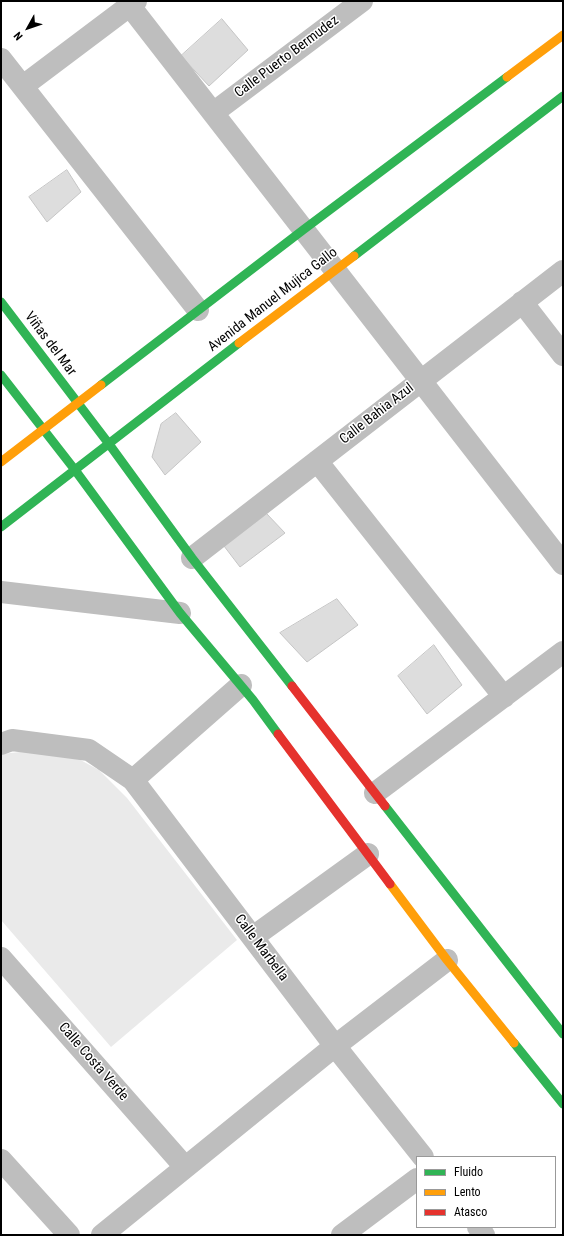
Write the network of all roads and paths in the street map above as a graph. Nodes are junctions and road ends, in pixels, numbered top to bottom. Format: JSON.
{"nodes":[{"id":1,"x":362,"y":1,"type":"edge"},
{"id":2,"x":133,"y":4,"type":"edge"},
{"id":3,"x":563,"y":35,"type":"edge"},
{"id":4,"x":1,"y":59,"type":"edge"},
{"id":5,"x":23,"y":86,"type":"junction"},
{"id":6,"x":563,"y":96,"type":"edge"},
{"id":7,"x":213,"y":113,"type":"junction"},
{"id":8,"x":303,"y":230,"type":"junction"},
{"id":9,"x":334,"y":270,"type":"junction"},
{"id":10,"x":563,"y":271,"type":"edge"},
{"id":11,"x":1,"y":302,"type":"edge"},
{"id":12,"x":522,"y":302,"type":"junction"},
{"id":13,"x":198,"y":310,"type":"junction"},
{"id":14,"x":563,"y":354,"type":"edge"},
{"id":15,"x":1,"y":375,"type":"edge"},
{"id":16,"x":420,"y":381,"type":"junction"},
{"id":17,"x":77,"y":403,"type":"junction"},
{"id":18,"x":44,"y":429,"type":"junction"},
{"id":19,"x":109,"y":444,"type":"junction"},
{"id":20,"x":317,"y":461,"type":"junction"},
{"id":21,"x":1,"y":462,"type":"edge"},
{"id":22,"x":75,"y":470,"type":"junction"},
{"id":23,"x":1,"y":527,"type":"edge"},
{"id":24,"x":192,"y":558,"type":"junction"},
{"id":25,"x":563,"y":564,"type":"edge"},
{"id":26,"x":1,"y":592,"type":"edge"},
{"id":27,"x":180,"y":613,"type":"junction"},
{"id":28,"x":563,"y":652,"type":"edge"},
{"id":29,"x":241,"y":686,"type":"junction"},
{"id":30,"x":504,"y":697,"type":"junction"},
{"id":31,"x":1,"y":744,"type":"edge"},
{"id":32,"x":133,"y":780,"type":"junction"},
{"id":33,"x":375,"y":793,"type":"junction"},
{"id":34,"x":368,"y":854,"type":"junction"},
{"id":35,"x":253,"y":938,"type":"junction"},
{"id":36,"x":1,"y":958,"type":"edge"},
{"id":37,"x":447,"y":960,"type":"junction"},
{"id":38,"x":563,"y":1034,"type":"edge"},
{"id":39,"x":335,"y":1046,"type":"junction"},
{"id":40,"x":563,"y":1104,"type":"edge"},
{"id":41,"x":422,"y":1156,"type":"edge"},
{"id":42,"x":1,"y":1160,"type":"edge"},
{"id":43,"x":184,"y":1167,"type":"junction"},
{"id":44,"x":416,"y":1180,"type":"edge"},
{"id":45,"x":69,"y":1235,"type":"edge"},
{"id":46,"x":102,"y":1235,"type":"edge"},
{"id":47,"x":342,"y":1235,"type":"edge"}],
"edges":[{"from":1,"to":7,"type":"street","name":"Calle Puerto Bermudez"},
{"from":2,"to":5,"type":"street"},
{"from":2,"to":7,"type":"street"},
{"from":3,"to":8,"type":"street"},
{"from":4,"to":5,"type":"street"},
{"from":5,"to":13,"type":"street"},
{"from":6,"to":9,"type":"street","name":"Avenida Manuel Mujica Gallo"},
{"from":7,"to":8,"type":"street"},
{"from":8,"to":9,"type":"street"},
{"from":8,"to":13,"type":"street"},
{"from":9,"to":16,"type":"street"},
{"from":9,"to":19,"type":"street","name":"Avenida Manuel Mujica Gallo"},
{"from":10,"to":12,"type":"street","name":"Calle Bahia Azul"},
{"from":11,"to":17,"type":"street","name":"Viñas del Mar"},
{"from":12,"to":14,"type":"street"},
{"from":12,"to":16,"type":"street","name":"Calle Bahia Azul"},
{"from":13,"to":17,"type":"street"},
{"from":15,"to":18,"type":"street"},
{"from":16,"to":20,"type":"street","name":"Calle Bahia Azul"},
{"from":16,"to":25,"type":"street"},
{"from":17,"to":18,"type":"street"},
{"from":17,"to":19,"type":"street","name":"Viñas del Mar"},
{"from":18,"to":21,"type":"street"},
{"from":18,"to":22,"type":"street"},
{"from":19,"to":22,"type":"street","name":"Avenida Manuel Mujica Gallo"},
{"from":19,"to":24,"type":"street","name":"Viñas del Mar"},
{"from":20,"to":24,"type":"street","name":"Calle Bahia Azul"},
{"from":20,"to":30,"type":"street"},
{"from":22,"to":23,"type":"street","name":"Avenida Manuel Mujica Gallo"},
{"from":22,"to":27,"type":"street"},
{"from":24,"to":33,"type":"street","name":"Viñas del Mar"},
{"from":26,"to":27,"type":"street"},
{"from":27,"to":29,"type":"street"},
{"from":28,"to":30,"type":"street"},
{"from":29,"to":32,"type":"street"},
{"from":29,"to":34,"type":"street"},
{"from":30,"to":33,"type":"street"},
{"from":31,"to":32,"type":"street","name":"Calle Marbella"},
{"from":32,"to":35,"type":"street","name":"Calle Marbella"},
{"from":33,"to":38,"type":"street","name":"Viñas del Mar"},
{"from":34,"to":35,"type":"street"},
{"from":34,"to":37,"type":"street"},
{"from":35,"to":39,"type":"street","name":"Calle Marbella"},
{"from":36,"to":43,"type":"street","name":"Calle Costa Verde"},
{"from":37,"to":39,"type":"street"},
{"from":37,"to":40,"type":"street"},
{"from":39,"to":41,"type":"street","name":"Calle Marbella"},
{"from":39,"to":43,"type":"street"},
{"from":42,"to":45,"type":"street"},
{"from":43,"to":46,"type":"street"},
{"from":44,"to":47,"type":"street"}]}
